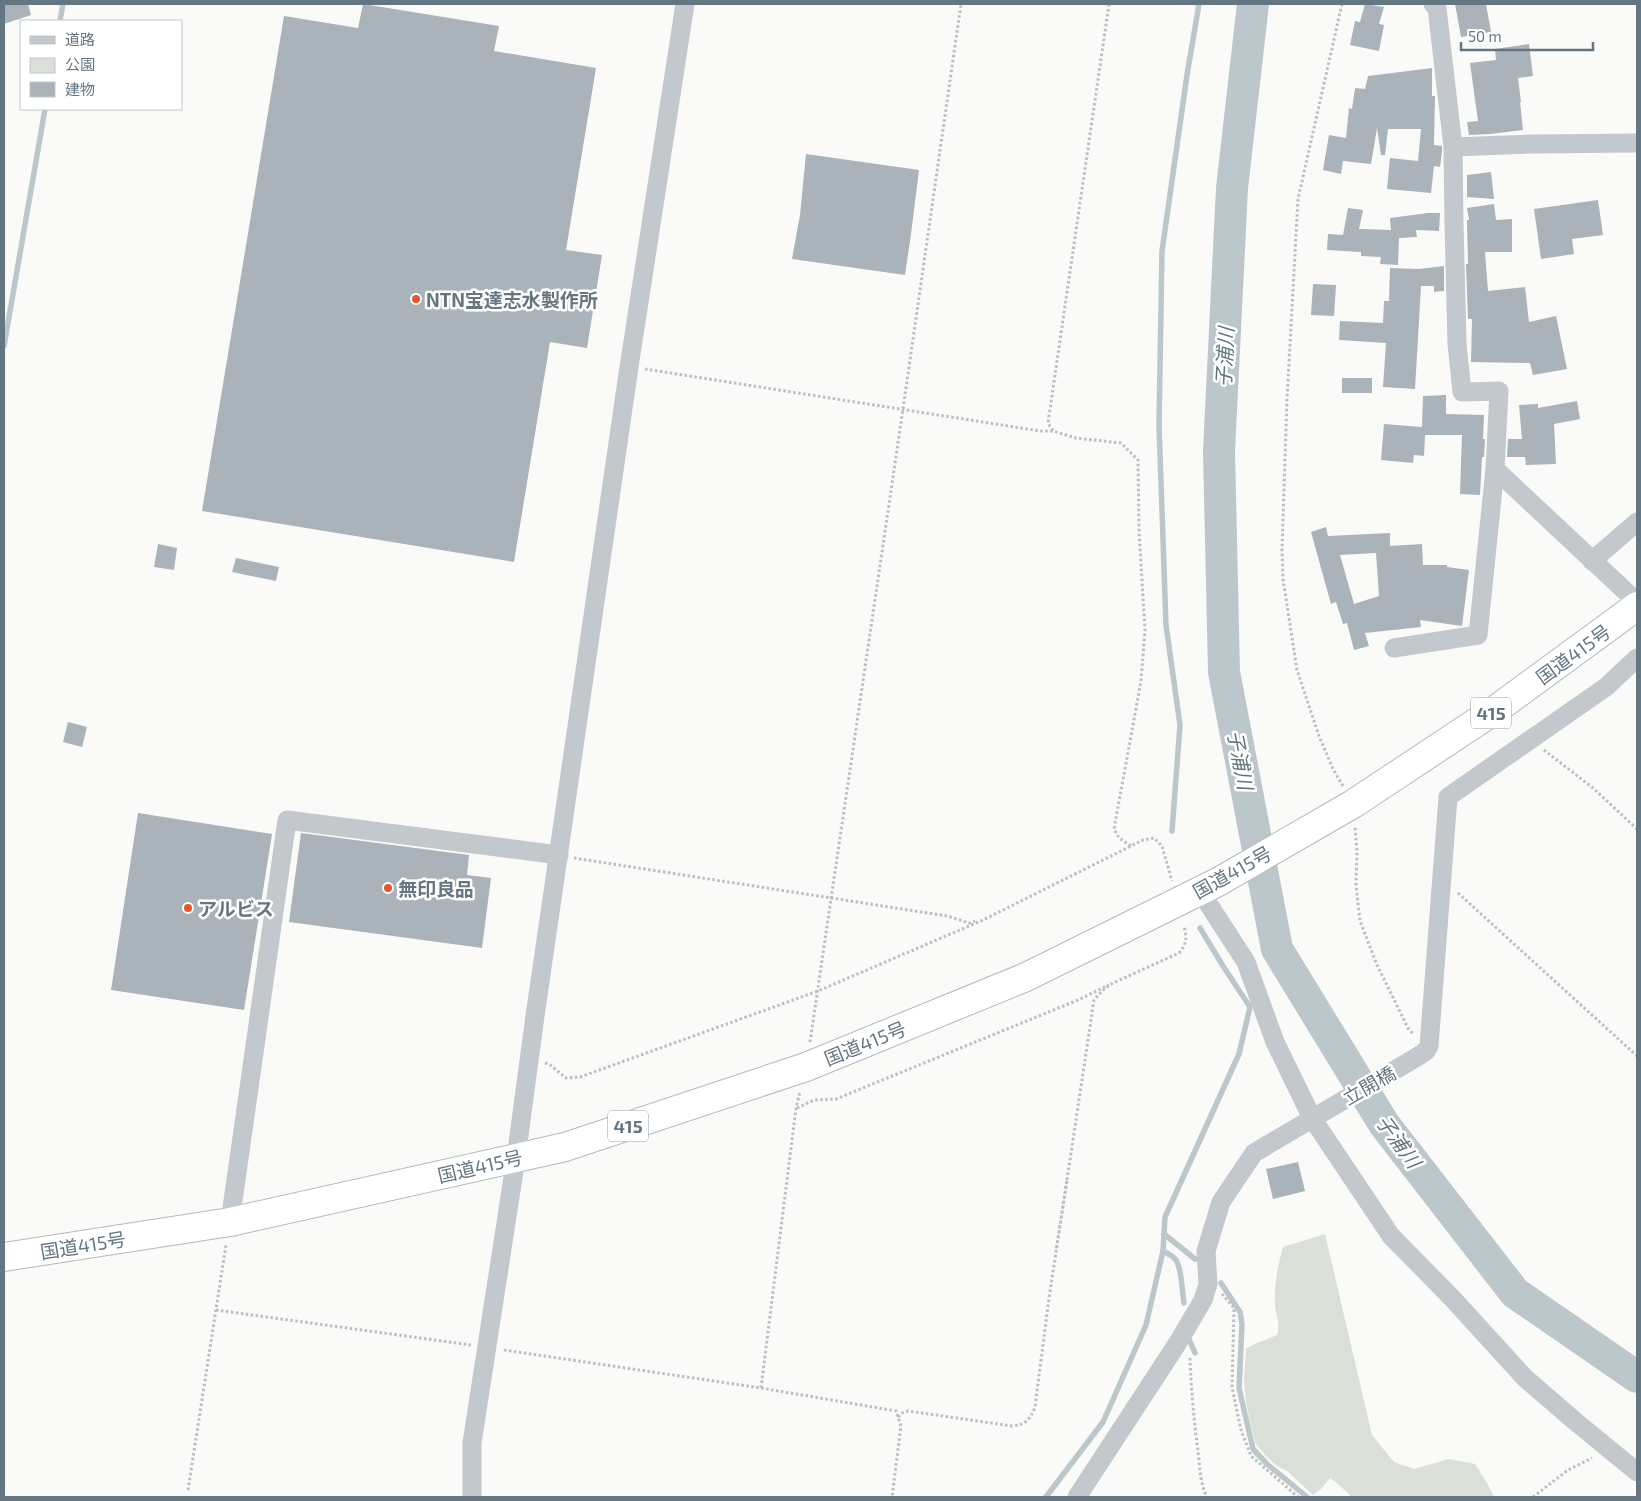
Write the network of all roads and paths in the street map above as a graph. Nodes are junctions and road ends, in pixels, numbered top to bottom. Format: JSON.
{"nodes":[{"id":1,"x":685,"y":4,"type":"edge"},
{"id":2,"x":960,"y":4,"type":"edge"},
{"id":3,"x":1109,"y":4,"type":"edge"},
{"id":4,"x":1342,"y":4,"type":"edge"},
{"id":5,"x":1433,"y":4,"type":"edge"},
{"id":6,"x":1637,"y":143,"type":"edge"},
{"id":7,"x":1453,"y":147,"type":"junction"},
{"id":8,"x":629,"y":366,"type":"junction"},
{"id":9,"x":903,"y":409,"type":"junction"},
{"id":10,"x":1053,"y":431,"type":"junction"},
{"id":11,"x":1495,"y":469,"type":"junction"},
{"id":12,"x":1637,"y":522,"type":"edge"},
{"id":13,"x":1592,"y":561,"type":"junction"},
{"id":14,"x":1637,"y":602,"type":"edge"},
{"id":15,"x":1637,"y":606,"type":"edge"},
{"id":16,"x":1394,"y":648,"type":"dead end"},
{"id":17,"x":1637,"y":658,"type":"edge"},
{"id":18,"x":1531,"y":739,"type":"junction"},
{"id":19,"x":1346,"y":808,"type":"junction"},
{"id":20,"x":1637,"y":829,"type":"edge"},
{"id":21,"x":1131,"y":846,"type":"junction"},
{"id":22,"x":560,"y":856,"type":"junction"},
{"id":23,"x":1442,"y":879,"type":"junction"},
{"id":24,"x":1173,"y":886,"type":"dead end"},
{"id":25,"x":1209,"y":886,"type":"junction"},
{"id":26,"x":832,"y":899,"type":"junction"},
{"id":27,"x":983,"y":920,"type":"junction"},
{"id":28,"x":1184,"y":926,"type":"dead end"},
{"id":29,"x":1109,"y":985,"type":"junction"},
{"id":30,"x":818,"y":991,"type":"junction"},
{"id":31,"x":1428,"y":1039,"type":"junction"},
{"id":32,"x":1637,"y":1056,"type":"edge"},
{"id":33,"x":529,"y":1060,"type":"junction"},
{"id":34,"x":806,"y":1066,"type":"junction"},
{"id":35,"x":1316,"y":1115,"type":"junction"},
{"id":36,"x":516,"y":1158,"type":"junction"},
{"id":37,"x":1067,"y":1180,"type":"junction"},
{"id":38,"x":230,"y":1222,"type":"junction"},
{"id":39,"x":1056,"y":1251,"type":"dead end"},
{"id":40,"x":4,"y":1257,"type":"edge"},
{"id":41,"x":1208,"y":1284,"type":"junction"},
{"id":42,"x":216,"y":1310,"type":"junction"},
{"id":43,"x":1176,"y":1344,"type":"junction"},
{"id":44,"x":486,"y":1347,"type":"junction"},
{"id":45,"x":761,"y":1388,"type":"junction"},
{"id":46,"x":898,"y":1417,"type":"junction"},
{"id":47,"x":1609,"y":1448,"type":"junction"},
{"id":48,"x":1637,"y":1472,"type":"edge"},
{"id":49,"x":188,"y":1490,"type":"dead end"},
{"id":50,"x":472,"y":1497,"type":"edge"},
{"id":51,"x":892,"y":1497,"type":"edge"},
{"id":52,"x":1077,"y":1497,"type":"edge"},
{"id":53,"x":1207,"y":1497,"type":"edge"},
{"id":54,"x":1298,"y":1497,"type":"edge"},
{"id":55,"x":1533,"y":1497,"type":"edge"}],
"edges":[{"from":1,"to":8,"type":"street"},
{"from":2,"to":9,"type":"path"},
{"from":3,"to":10,"type":"path"},
{"from":4,"to":19,"type":"path"},
{"from":5,"to":7,"type":"street"},
{"from":6,"to":7,"type":"street"},
{"from":7,"to":11,"type":"street"},
{"from":8,"to":9,"type":"path"},
{"from":8,"to":22,"type":"street"},
{"from":9,"to":10,"type":"path"},
{"from":9,"to":26,"type":"path"},
{"from":10,"to":21,"type":"path"},
{"from":11,"to":13,"type":"street"},
{"from":11,"to":16,"type":"street"},
{"from":12,"to":13,"type":"street"},
{"from":13,"to":14,"type":"street"},
{"from":15,"to":19,"type":"highway","name":"国道415号","number":"415"},
{"from":17,"to":18,"type":"street"},
{"from":18,"to":20,"type":"path"},
{"from":18,"to":23,"type":"street"},
{"from":19,"to":25,"type":"highway","name":"国道415号","number":"415"},
{"from":19,"to":31,"type":"path"},
{"from":21,"to":24,"type":"path"},
{"from":21,"to":27,"type":"path"},
{"from":22,"to":26,"type":"path"},
{"from":22,"to":33,"type":"street"},
{"from":22,"to":38,"type":"street"},
{"from":23,"to":31,"type":"street"},
{"from":23,"to":32,"type":"path"},
{"from":25,"to":34,"type":"highway","name":"国道415号","number":"415"},
{"from":25,"to":35,"type":"street"},
{"from":26,"to":27,"type":"path"},
{"from":26,"to":30,"type":"path"},
{"from":27,"to":30,"type":"path"},
{"from":28,"to":29,"type":"path"},
{"from":29,"to":37,"type":"path"},
{"from":29,"to":45,"type":"path"},
{"from":30,"to":33,"type":"path"},
{"from":30,"to":34,"type":"path"},
{"from":31,"to":35,"type":"street","name":"立開橋"},
{"from":33,"to":36,"type":"street"},
{"from":34,"to":36,"type":"highway","name":"国道415号","number":"415"},
{"from":35,"to":41,"type":"street","name":"立開橋"},
{"from":35,"to":47,"type":"street"},
{"from":36,"to":38,"type":"highway","name":"国道415号","number":"415"},
{"from":36,"to":44,"type":"street"},
{"from":37,"to":39,"type":"path"},
{"from":37,"to":46,"type":"path"},
{"from":38,"to":40,"type":"highway","name":"国道415号","number":"415"},
{"from":38,"to":42,"type":"path"},
{"from":41,"to":43,"type":"street"},
{"from":41,"to":54,"type":"path"},
{"from":42,"to":44,"type":"path"},
{"from":42,"to":49,"type":"path"},
{"from":43,"to":52,"type":"street"},
{"from":43,"to":53,"type":"path"},
{"from":44,"to":45,"type":"path"},
{"from":44,"to":50,"type":"street"},
{"from":45,"to":46,"type":"path"},
{"from":46,"to":51,"type":"path"},
{"from":47,"to":48,"type":"street"},
{"from":47,"to":55,"type":"path"}]}
